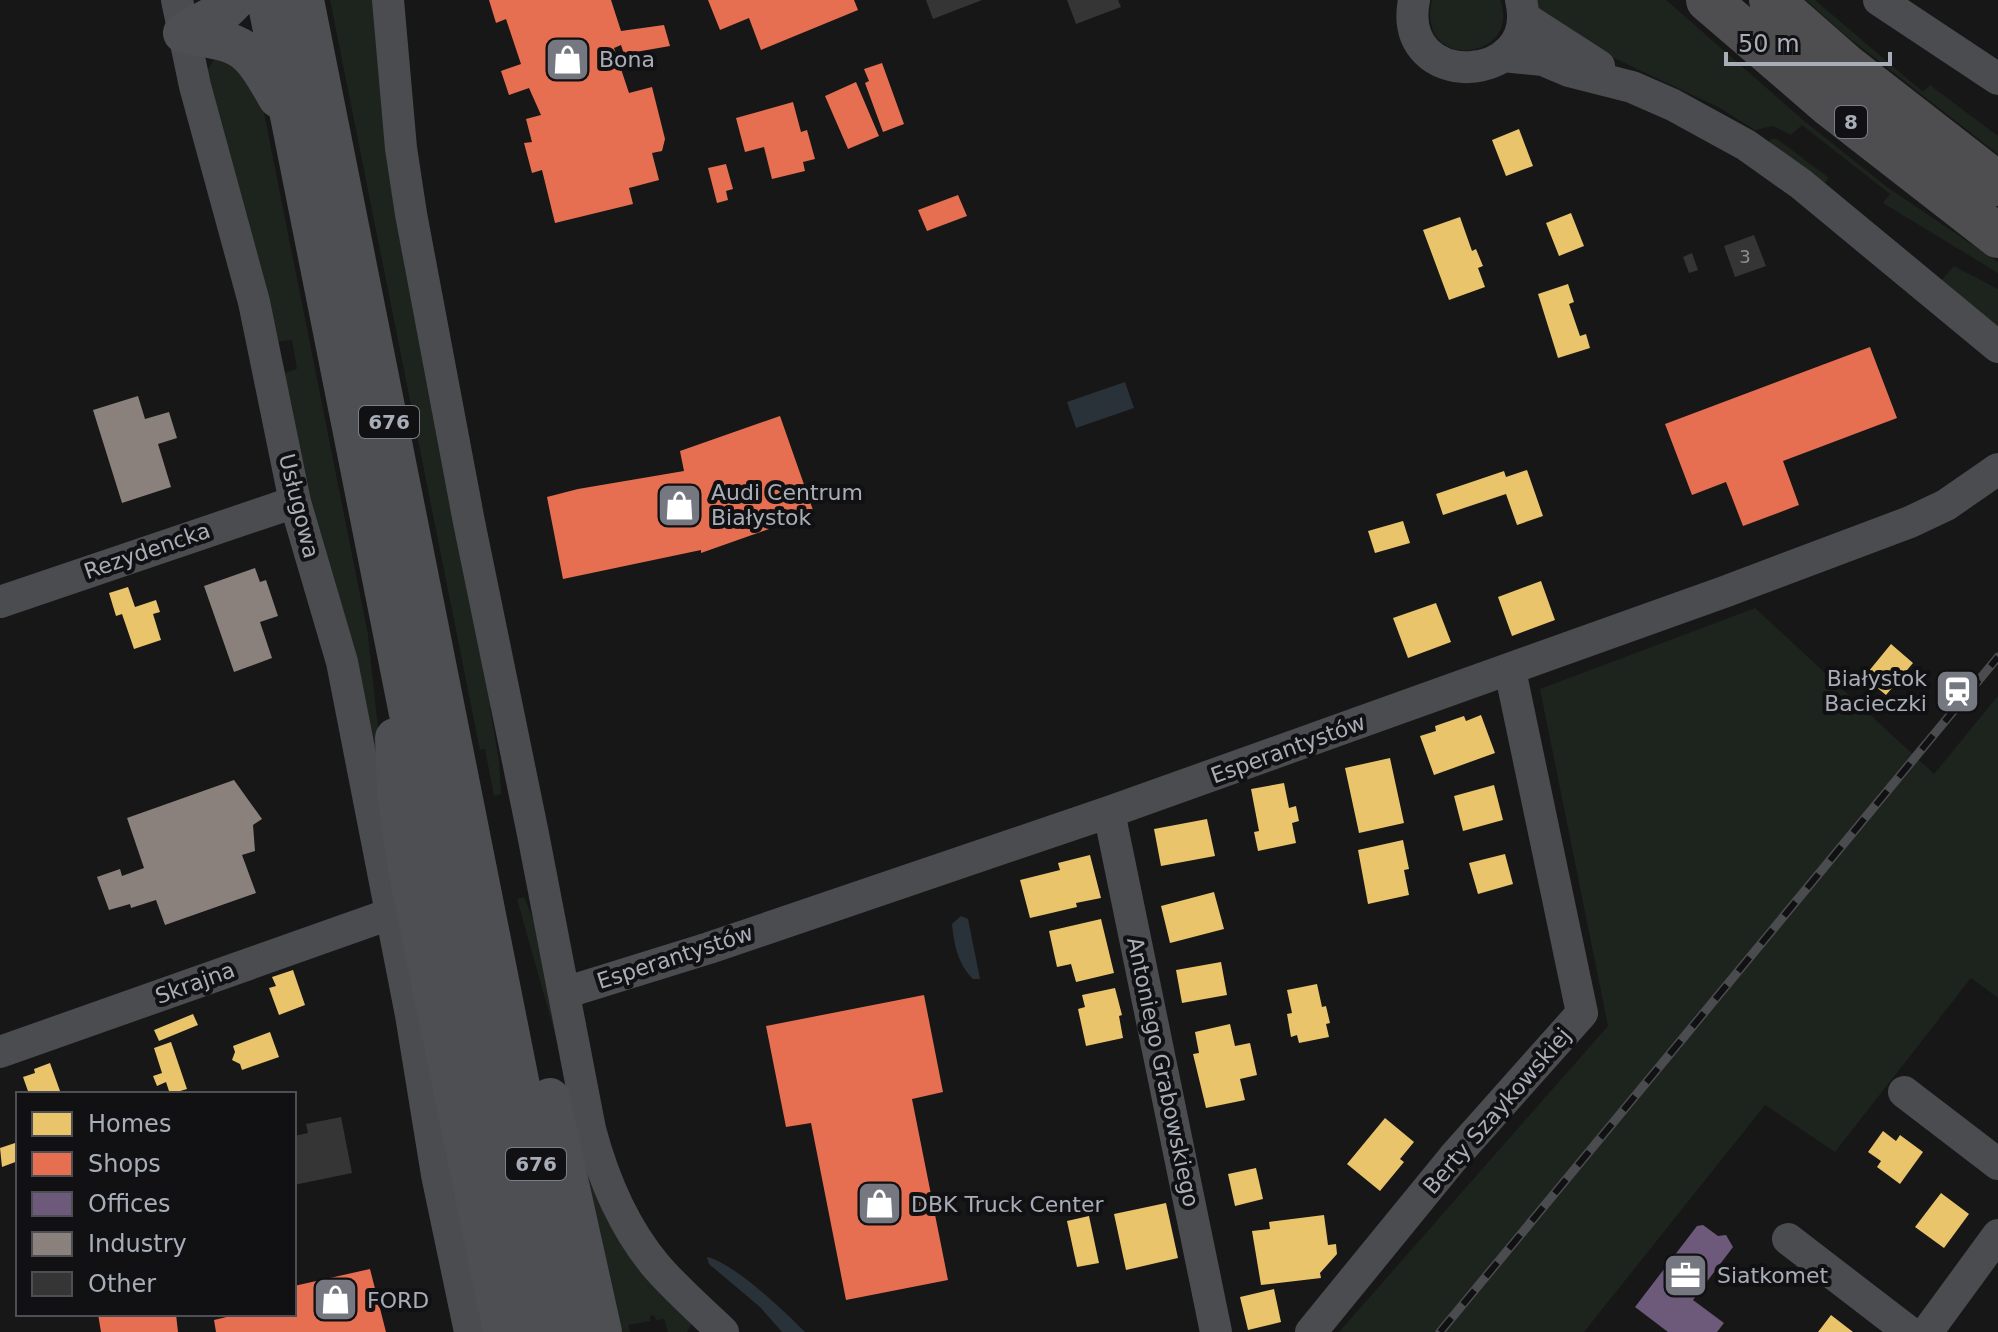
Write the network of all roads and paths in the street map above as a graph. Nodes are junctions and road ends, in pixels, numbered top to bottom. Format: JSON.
{"nodes":[{"id":1,"x":235,"y":0,"type":"edge"},
{"id":2,"x":267,"y":0,"type":"edge"},
{"id":3,"x":304,"y":0,"type":"edge"},
{"id":4,"x":388,"y":0,"type":"edge"},
{"id":5,"x":1414,"y":0,"type":"edge"},
{"id":6,"x":1708,"y":0,"type":"edge"},
{"id":7,"x":1771,"y":0,"type":"edge"},
{"id":8,"x":1879,"y":0,"type":"edge"},
{"id":9,"x":1522,"y":9,"type":"edge"},
{"id":10,"x":180,"y":17,"type":"edge"},
{"id":11,"x":1503,"y":56,"type":"junction"},
{"id":12,"x":1998,"y":79,"type":"edge"},
{"id":13,"x":1632,"y":87,"type":"junction"},
{"id":14,"x":292,"y":122,"type":"junction"},
{"id":15,"x":1998,"y":184,"type":"edge"},
{"id":16,"x":1998,"y":236,"type":"edge"},
{"id":17,"x":1998,"y":347,"type":"edge"},
{"id":18,"x":1998,"y":469,"type":"edge"},
{"id":19,"x":295,"y":502,"type":"junction"},
{"id":20,"x":0,"y":602,"type":"edge"},
{"id":21,"x":391,"y":619,"type":"junction"},
{"id":22,"x":1510,"y":670,"type":"junction"},
{"id":23,"x":1109,"y":812,"type":"junction"},
{"id":24,"x":474,"y":844,"type":"junction"},
{"id":25,"x":390,"y":914,"type":"junction"},
{"id":26,"x":564,"y":993,"type":"junction"},
{"id":27,"x":486,"y":1003,"type":"junction"},
{"id":28,"x":0,"y":1052,"type":"edge"},
{"id":29,"x":1904,"y":1092,"type":"dead end"},
{"id":30,"x":1998,"y":1164,"type":"edge"},
{"id":31,"x":1998,"y":1235,"type":"edge"},
{"id":32,"x":1788,"y":1239,"type":"dead end"},
{"id":33,"x":470,"y":1332,"type":"edge"},
{"id":34,"x":503,"y":1332,"type":"edge"},
{"id":35,"x":532,"y":1332,"type":"edge"},
{"id":36,"x":569,"y":1332,"type":"edge"},
{"id":37,"x":602,"y":1332,"type":"edge"},
{"id":38,"x":723,"y":1332,"type":"edge"},
{"id":39,"x":1216,"y":1332,"type":"edge"},
{"id":40,"x":1311,"y":1332,"type":"edge"},
{"id":41,"x":1909,"y":1332,"type":"edge"},
{"id":42,"x":1927,"y":1332,"type":"edge"}],
"edges":[{"from":1,"to":10,"type":"main road"},
{"from":2,"to":14,"type":"main road","number":"676"},
{"from":3,"to":24,"type":"main road","number":"676"},
{"from":4,"to":26,"type":"street"},
{"from":5,"to":11,"type":"street"},
{"from":6,"to":16,"type":"highway","number":"8"},
{"from":7,"to":15,"type":"highway","number":"8"},
{"from":8,"to":12,"type":"street"},
{"from":9,"to":11,"type":"street"},
{"from":9,"to":13,"type":"street"},
{"from":10,"to":14,"type":"main road"},
{"from":10,"to":19,"type":"street","name":"Usługowa"},
{"from":11,"to":13,"type":"street"},
{"from":13,"to":17,"type":"street"},
{"from":14,"to":21,"type":"main road","number":"676"},
{"from":18,"to":22,"type":"street","name":"Esperantystów"},
{"from":19,"to":20,"type":"street","name":"Rezydencka"},
{"from":19,"to":25,"type":"street","name":"Usługowa"},
{"from":21,"to":27,"type":"main road","number":"676"},
{"from":21,"to":34,"type":"main road"},
{"from":22,"to":23,"type":"street","name":"Esperantystów"},
{"from":22,"to":40,"type":"street","name":"Berty Szaykowskiej"},
{"from":23,"to":26,"type":"street","name":"Esperantystów"},
{"from":23,"to":39,"type":"street","name":"Antoniego Grabowskiego"},
{"from":24,"to":27,"type":"main road","number":"676"},
{"from":24,"to":37,"type":"main road"},
{"from":25,"to":28,"type":"street","name":"Skrajna"},
{"from":25,"to":33,"type":"street","name":"Usługowa"},
{"from":26,"to":38,"type":"street"},
{"from":27,"to":35,"type":"main road","number":"676"},
{"from":27,"to":36,"type":"main road","number":"676"},
{"from":29,"to":30,"type":"street"},
{"from":31,"to":42,"type":"street"},
{"from":32,"to":41,"type":"street"}]}
